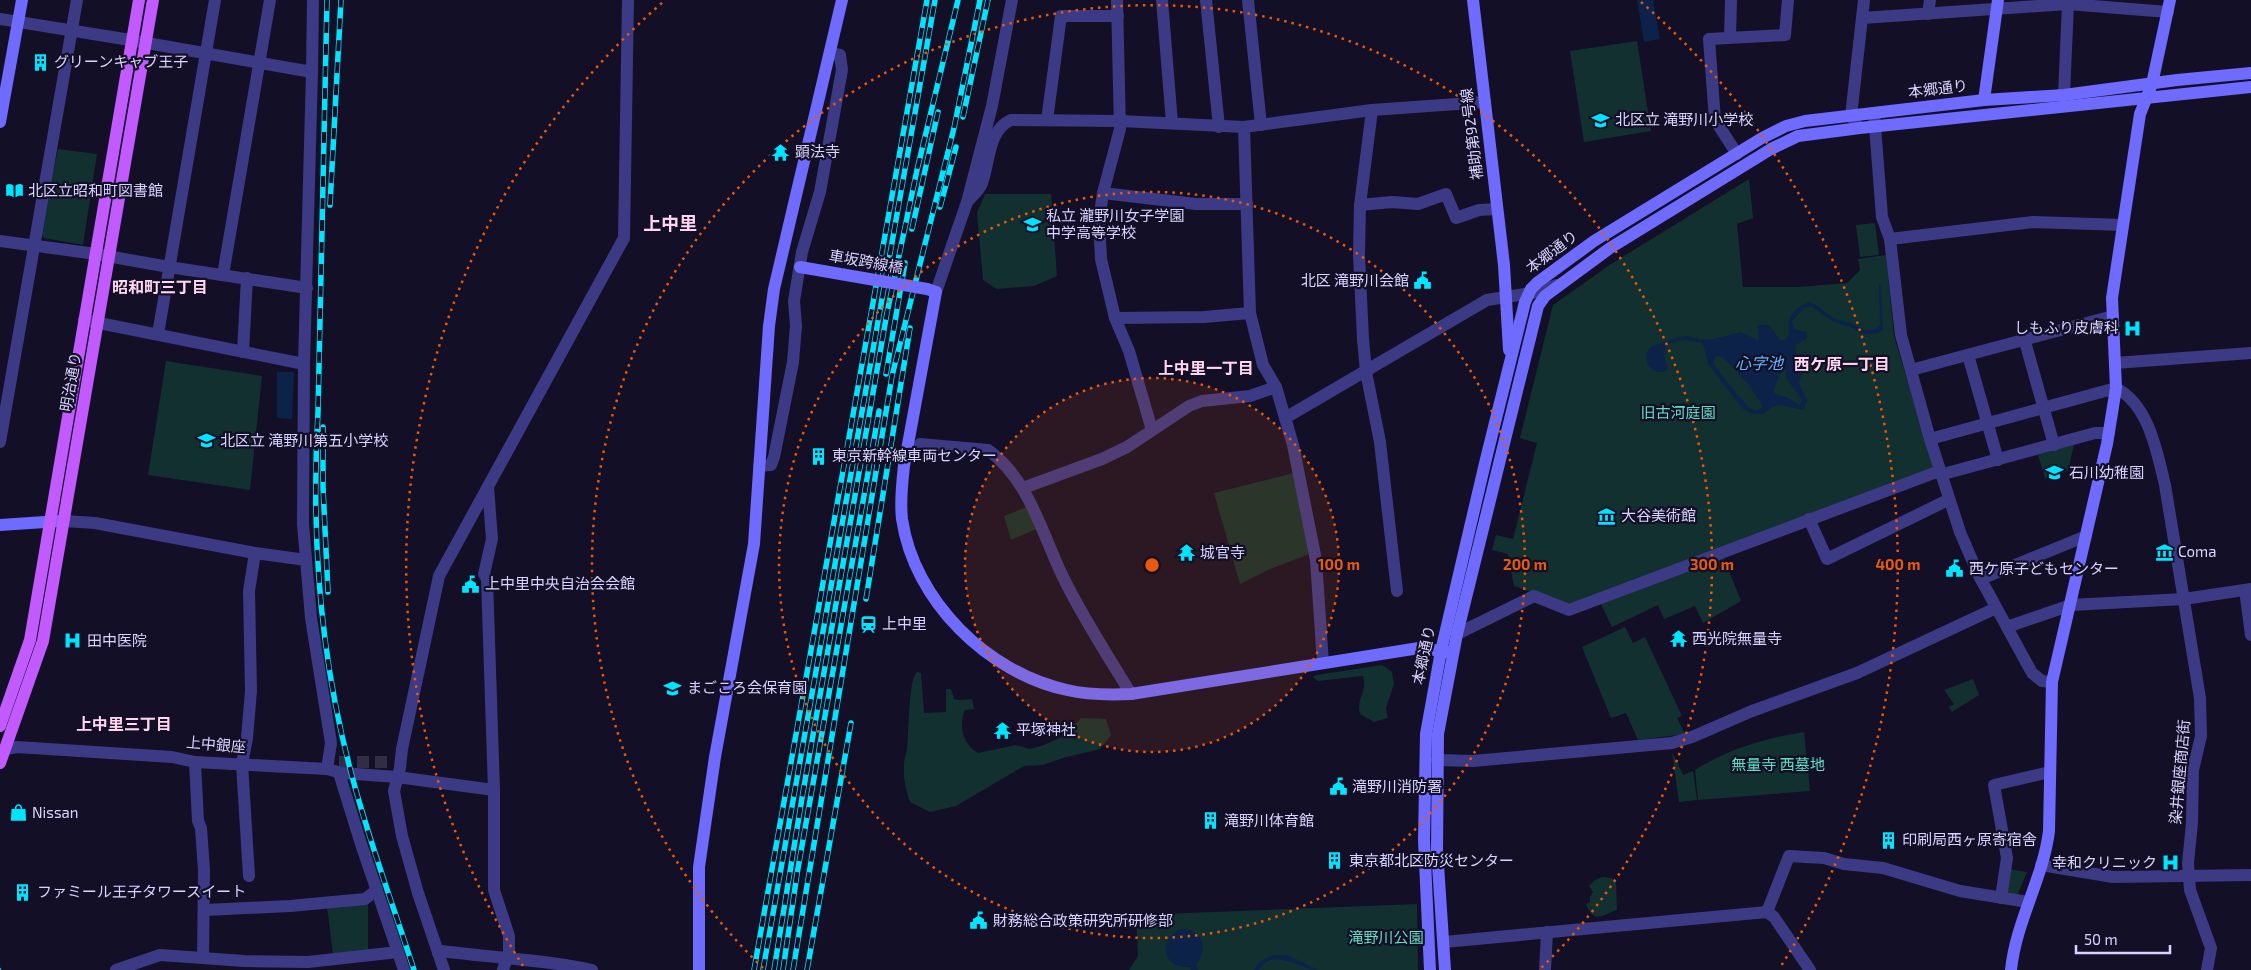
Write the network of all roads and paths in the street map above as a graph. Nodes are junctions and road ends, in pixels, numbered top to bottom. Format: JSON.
{"nodes":[{"id":1,"x":22,"y":0,"type":"edge"},
{"id":2,"x":77,"y":0,"type":"edge"},
{"id":3,"x":139,"y":0,"type":"edge"},
{"id":4,"x":153,"y":0,"type":"edge"},
{"id":5,"x":215,"y":0,"type":"edge"},
{"id":6,"x":270,"y":0,"type":"edge"},
{"id":7,"x":313,"y":0,"type":"edge"},
{"id":8,"x":628,"y":0,"type":"edge"},
{"id":9,"x":842,"y":0,"type":"edge"},
{"id":10,"x":1012,"y":0,"type":"edge"},
{"id":11,"x":1117,"y":0,"type":"edge"},
{"id":12,"x":1162,"y":0,"type":"edge"},
{"id":13,"x":1206,"y":0,"type":"edge"},
{"id":14,"x":1248,"y":0,"type":"edge"},
{"id":15,"x":1473,"y":0,"type":"edge"},
{"id":16,"x":1731,"y":0,"type":"edge"},
{"id":17,"x":1788,"y":0,"type":"edge"},
{"id":18,"x":1864,"y":0,"type":"edge"},
{"id":19,"x":1930,"y":0,"type":"edge"},
{"id":20,"x":2069,"y":2,"type":"edge"},
{"id":21,"x":1997,"y":4,"type":"edge"},
{"id":22,"x":2169,"y":6,"type":"edge"},
{"id":23,"x":1928,"y":14,"type":"junction"},
{"id":24,"x":1118,"y":16,"type":"junction"},
{"id":25,"x":1862,"y":18,"type":"junction"},
{"id":26,"x":0,"y":19,"type":"edge"},
{"id":27,"x":19,"y":22,"type":"junction"},
{"id":28,"x":72,"y":31,"type":"junction"},
{"id":29,"x":1730,"y":37,"type":"junction"},
{"id":30,"x":132,"y":40,"type":"junction"},
{"id":31,"x":146,"y":42,"type":"junction"},
{"id":32,"x":830,"y":52,"type":"junction"},
{"id":33,"x":206,"y":54,"type":"junction"},
{"id":34,"x":260,"y":63,"type":"junction"},
{"id":35,"x":312,"y":72,"type":"junction"},
{"id":36,"x":2251,"y":73,"type":"edge"},
{"id":37,"x":2152,"y":84,"type":"junction"},
{"id":38,"x":2251,"y":88,"type":"edge"},
{"id":39,"x":2064,"y":95,"type":"junction"},
{"id":40,"x":1984,"y":100,"type":"junction"},
{"id":41,"x":2144,"y":100,"type":"junction"},
{"id":42,"x":1485,"y":102,"type":"junction"},
{"id":43,"x":1372,"y":110,"type":"junction"},
{"id":44,"x":1874,"y":113,"type":"junction"},
{"id":45,"x":1851,"y":116,"type":"junction"},
{"id":46,"x":1047,"y":120,"type":"junction"},
{"id":47,"x":1120,"y":121,"type":"junction"},
{"id":48,"x":0,"y":122,"type":"edge"},
{"id":49,"x":1172,"y":123,"type":"junction"},
{"id":50,"x":1261,"y":125,"type":"junction"},
{"id":51,"x":1220,"y":127,"type":"junction"},
{"id":52,"x":1244,"y":127,"type":"junction"},
{"id":53,"x":1876,"y":127,"type":"junction"},
{"id":54,"x":1860,"y":128,"type":"junction"},
{"id":55,"x":1737,"y":154,"type":"junction"},
{"id":56,"x":1102,"y":193,"type":"junction"},
{"id":57,"x":967,"y":202,"type":"junction"},
{"id":58,"x":1247,"y":204,"type":"junction"},
{"id":59,"x":1360,"y":205,"type":"junction"},
{"id":60,"x":1497,"y":208,"type":"junction"},
{"id":61,"x":2123,"y":225,"type":"junction"},
{"id":62,"x":1890,"y":238,"type":"junction"},
{"id":63,"x":0,"y":241,"type":"edge"},
{"id":64,"x":35,"y":245,"type":"junction"},
{"id":65,"x":96,"y":254,"type":"junction"},
{"id":66,"x":109,"y":256,"type":"junction"},
{"id":67,"x":169,"y":267,"type":"junction"},
{"id":68,"x":800,"y":267,"type":"junction"},
{"id":69,"x":223,"y":275,"type":"junction"},
{"id":70,"x":1545,"y":276,"type":"junction"},
{"id":71,"x":247,"y":278,"type":"junction"},
{"id":72,"x":1562,"y":283,"type":"junction"},
{"id":73,"x":307,"y":288,"type":"junction"},
{"id":74,"x":931,"y":291,"type":"junction"},
{"id":75,"x":1528,"y":294,"type":"junction"},
{"id":76,"x":1509,"y":296,"type":"junction"},
{"id":77,"x":1250,"y":312,"type":"junction"},
{"id":78,"x":2113,"y":316,"type":"junction"},
{"id":79,"x":1115,"y":318,"type":"junction"},
{"id":80,"x":84,"y":320,"type":"junction"},
{"id":81,"x":1520,"y":321,"type":"junction"},
{"id":82,"x":98,"y":322,"type":"junction"},
{"id":83,"x":158,"y":334,"type":"junction"},
{"id":84,"x":2024,"y":338,"type":"junction"},
{"id":85,"x":1528,"y":349,"type":"junction"},
{"id":86,"x":243,"y":352,"type":"junction"},
{"id":87,"x":2251,"y":353,"type":"edge"},
{"id":88,"x":1968,"y":355,"type":"junction"},
{"id":89,"x":1510,"y":362,"type":"junction"},
{"id":90,"x":2115,"y":363,"type":"junction"},
{"id":91,"x":304,"y":364,"type":"junction"},
{"id":92,"x":1911,"y":370,"type":"junction"},
{"id":93,"x":1366,"y":372,"type":"junction"},
{"id":94,"x":1276,"y":387,"type":"junction"},
{"id":95,"x":2116,"y":388,"type":"junction"},
{"id":96,"x":2043,"y":407,"type":"junction"},
{"id":97,"x":1285,"y":418,"type":"junction"},
{"id":98,"x":1988,"y":422,"type":"junction"},
{"id":99,"x":1152,"y":430,"type":"junction"},
{"id":100,"x":2109,"y":433,"type":"junction"},
{"id":101,"x":1930,"y":439,"type":"junction"},
{"id":102,"x":0,"y":442,"type":"edge"},
{"id":103,"x":920,"y":444,"type":"dead end"},
{"id":104,"x":2054,"y":445,"type":"junction"},
{"id":105,"x":1998,"y":460,"type":"junction"},
{"id":106,"x":759,"y":466,"type":"junction"},
{"id":107,"x":1940,"y":474,"type":"junction"},
{"id":108,"x":488,"y":487,"type":"junction"},
{"id":109,"x":1023,"y":488,"type":"junction"},
{"id":110,"x":1948,"y":500,"type":"junction"},
{"id":111,"x":1809,"y":519,"type":"junction"},
{"id":112,"x":64,"y":521,"type":"junction"},
{"id":113,"x":49,"y":523,"type":"junction"},
{"id":114,"x":0,"y":525,"type":"edge"},
{"id":115,"x":2086,"y":536,"type":"junction"},
{"id":116,"x":255,"y":553,"type":"junction"},
{"id":117,"x":306,"y":560,"type":"junction"},
{"id":118,"x":1981,"y":579,"type":"junction"},
{"id":119,"x":2248,"y":590,"type":"edge"},
{"id":120,"x":1397,"y":591,"type":"dead end"},
{"id":121,"x":2184,"y":599,"type":"junction"},
{"id":122,"x":2070,"y":605,"type":"junction"},
{"id":123,"x":1996,"y":608,"type":"junction"},
{"id":124,"x":2007,"y":627,"type":"junction"},
{"id":125,"x":1457,"y":634,"type":"junction"},
{"id":126,"x":2251,"y":635,"type":"edge"},
{"id":127,"x":1447,"y":652,"type":"junction"},
{"id":128,"x":1323,"y":663,"type":"junction"},
{"id":129,"x":2052,"y":682,"type":"junction"},
{"id":130,"x":1131,"y":694,"type":"junction"},
{"id":131,"x":0,"y":726,"type":"edge"},
{"id":132,"x":3,"y":749,"type":"edge"},
{"id":133,"x":1437,"y":760,"type":"junction"},
{"id":134,"x":195,"y":762,"type":"junction"},
{"id":135,"x":0,"y":763,"type":"edge"},
{"id":136,"x":242,"y":764,"type":"junction"},
{"id":137,"x":333,"y":772,"type":"junction"},
{"id":138,"x":2050,"y":772,"type":"junction"},
{"id":139,"x":397,"y":777,"type":"junction"},
{"id":140,"x":494,"y":790,"type":"junction"},
{"id":141,"x":2042,"y":865,"type":"junction"},
{"id":142,"x":2251,"y":875,"type":"edge"},
{"id":143,"x":249,"y":876,"type":"dead end"},
{"id":144,"x":2188,"y":876,"type":"junction"},
{"id":145,"x":377,"y":890,"type":"junction"},
{"id":146,"x":2001,"y":898,"type":"junction"},
{"id":147,"x":2028,"y":902,"type":"junction"},
{"id":148,"x":205,"y":910,"type":"junction"},
{"id":149,"x":1767,"y":912,"type":"junction"},
{"id":150,"x":1547,"y":932,"type":"junction"},
{"id":151,"x":1444,"y":942,"type":"junction"},
{"id":152,"x":398,"y":952,"type":"junction"},
{"id":153,"x":438,"y":953,"type":"junction"},
{"id":154,"x":202,"y":958,"type":"junction"},
{"id":155,"x":504,"y":964,"type":"edge"},
{"id":156,"x":308,"y":966,"type":"edge"},
{"id":157,"x":116,"y":970,"type":"edge"},
{"id":158,"x":404,"y":970,"type":"edge"},
{"id":159,"x":444,"y":970,"type":"edge"},
{"id":160,"x":592,"y":970,"type":"edge"},
{"id":161,"x":699,"y":970,"type":"edge"},
{"id":162,"x":1430,"y":970,"type":"edge"},
{"id":163,"x":1445,"y":970,"type":"edge"},
{"id":164,"x":1545,"y":970,"type":"edge"},
{"id":165,"x":1810,"y":970,"type":"edge"},
{"id":166,"x":2011,"y":970,"type":"edge"},
{"id":167,"x":2206,"y":970,"type":"edge"}],
"edges":[{"from":1,"to":27,"type":"street"},
{"from":2,"to":28,"type":"street"},
{"from":3,"to":30,"type":"main road","name":"明治通り"},
{"from":4,"to":31,"type":"main road","name":"明治通り"},
{"from":5,"to":33,"type":"street"},
{"from":6,"to":34,"type":"street"},
{"from":7,"to":35,"type":"street"},
{"from":8,"to":108,"type":"street"},
{"from":9,"to":32,"type":"street"},
{"from":10,"to":57,"type":"street"},
{"from":11,"to":24,"type":"street"},
{"from":12,"to":49,"type":"street"},
{"from":13,"to":51,"type":"street"},
{"from":14,"to":50,"type":"street"},
{"from":15,"to":42,"type":"street","name":"補助第92号線"},
{"from":16,"to":29,"type":"street"},
{"from":17,"to":29,"type":"street"},
{"from":18,"to":25,"type":"street"},
{"from":19,"to":23,"type":"street"},
{"from":20,"to":21,"type":"street"},
{"from":20,"to":22,"type":"street"},
{"from":20,"to":39,"type":"street"},
{"from":21,"to":23,"type":"street"},
{"from":21,"to":40,"type":"street"},
{"from":22,"to":37,"type":"street"},
{"from":23,"to":25,"type":"street"},
{"from":24,"to":46,"type":"street"},
{"from":24,"to":47,"type":"street"},
{"from":25,"to":45,"type":"street"},
{"from":26,"to":27,"type":"street"},
{"from":27,"to":28,"type":"street"},
{"from":27,"to":48,"type":"street"},
{"from":28,"to":30,"type":"street"},
{"from":28,"to":64,"type":"street"},
{"from":29,"to":55,"type":"street"},
{"from":30,"to":31,"type":"street"},
{"from":30,"to":65,"type":"main road","name":"明治通り"},
{"from":31,"to":33,"type":"street"},
{"from":31,"to":66,"type":"main road","name":"明治通り"},
{"from":32,"to":68,"type":"street"},
{"from":32,"to":106,"type":"street"},
{"from":33,"to":34,"type":"street"},
{"from":33,"to":67,"type":"street"},
{"from":34,"to":35,"type":"street"},
{"from":34,"to":69,"type":"street"},
{"from":35,"to":73,"type":"street"},
{"from":36,"to":37,"type":"street","name":"本郷通り"},
{"from":37,"to":39,"type":"street","name":"本郷通り"},
{"from":37,"to":41,"type":"street"},
{"from":38,"to":41,"type":"street","name":"本郷通り"},
{"from":39,"to":40,"type":"street","name":"本郷通り"},
{"from":40,"to":44,"type":"street","name":"本郷通り"},
{"from":41,"to":53,"type":"street","name":"本郷通り"},
{"from":41,"to":61,"type":"street"},
{"from":42,"to":43,"type":"street"},
{"from":42,"to":60,"type":"street","name":"補助第92号線"},
{"from":43,"to":50,"type":"street"},
{"from":43,"to":59,"type":"street"},
{"from":44,"to":45,"type":"street","name":"本郷通り"},
{"from":44,"to":53,"type":"street"},
{"from":45,"to":54,"type":"street"},
{"from":45,"to":55,"type":"street","name":"本郷通り"},
{"from":46,"to":47,"type":"street"},
{"from":46,"to":57,"type":"street"},
{"from":47,"to":49,"type":"street"},
{"from":47,"to":56,"type":"street"},
{"from":49,"to":51,"type":"street"},
{"from":50,"to":52,"type":"street"},
{"from":51,"to":52,"type":"street"},
{"from":52,"to":58,"type":"street"},
{"from":53,"to":54,"type":"street","name":"本郷通り"},
{"from":53,"to":62,"type":"street"},
{"from":54,"to":72,"type":"street","name":"本郷通り"},
{"from":55,"to":70,"type":"street","name":"本郷通り"},
{"from":56,"to":58,"type":"street"},
{"from":56,"to":79,"type":"street"},
{"from":57,"to":74,"type":"street"},
{"from":58,"to":77,"type":"street"},
{"from":59,"to":60,"type":"street"},
{"from":59,"to":93,"type":"street"},
{"from":60,"to":76,"type":"street","name":"補助第92号線"},
{"from":61,"to":62,"type":"street"},
{"from":61,"to":78,"type":"street"},
{"from":62,"to":92,"type":"street"},
{"from":63,"to":64,"type":"street"},
{"from":64,"to":65,"type":"street"},
{"from":64,"to":102,"type":"street"},
{"from":65,"to":66,"type":"street"},
{"from":65,"to":80,"type":"main road","name":"明治通り"},
{"from":66,"to":67,"type":"street"},
{"from":66,"to":82,"type":"main road","name":"明治通り"},
{"from":67,"to":69,"type":"street"},
{"from":67,"to":83,"type":"street"},
{"from":68,"to":74,"type":"street","name":"車坂跨線橋","bridge":true},
{"from":68,"to":106,"type":"street"},
{"from":69,"to":71,"type":"street"},
{"from":70,"to":75,"type":"street","name":"本郷通り"},
{"from":70,"to":76,"type":"street"},
{"from":71,"to":73,"type":"street"},
{"from":71,"to":86,"type":"street"},
{"from":72,"to":75,"type":"street"},
{"from":72,"to":85,"type":"street","name":"本郷通り"},
{"from":73,"to":91,"type":"street"},
{"from":74,"to":130,"type":"street"},
{"from":75,"to":76,"type":"street"},
{"from":75,"to":81,"type":"street","name":"本郷通り"},
{"from":76,"to":81,"type":"street","name":"補助第92号線"},
{"from":76,"to":89,"type":"street","name":"補助第92号線"},
{"from":76,"to":93,"type":"street"},
{"from":77,"to":79,"type":"street"},
{"from":77,"to":94,"type":"street"},
{"from":78,"to":84,"type":"street"},
{"from":78,"to":90,"type":"street"},
{"from":79,"to":99,"type":"street"},
{"from":80,"to":82,"type":"street"},
{"from":80,"to":113,"type":"main road","name":"明治通り"},
{"from":81,"to":85,"type":"street","name":"補助第92号線"},
{"from":81,"to":89,"type":"street","name":"本郷通り"},
{"from":82,"to":83,"type":"street"},
{"from":82,"to":112,"type":"main road","name":"明治通り"},
{"from":83,"to":86,"type":"street"},
{"from":84,"to":88,"type":"street"},
{"from":84,"to":96,"type":"street"},
{"from":85,"to":125,"type":"street","name":"本郷通り"},
{"from":86,"to":91,"type":"street"},
{"from":87,"to":90,"type":"street"},
{"from":88,"to":92,"type":"street"},
{"from":88,"to":98,"type":"street"},
{"from":89,"to":127,"type":"street","name":"本郷通り"},
{"from":90,"to":95,"type":"street"},
{"from":91,"to":117,"type":"street"},
{"from":92,"to":101,"type":"street"},
{"from":93,"to":97,"type":"street"},
{"from":93,"to":120,"type":"street"},
{"from":94,"to":97,"type":"street"},
{"from":94,"to":99,"type":"street"},
{"from":95,"to":96,"type":"street"},
{"from":95,"to":100,"type":"street"},
{"from":95,"to":121,"type":"street","name":"染井銀座商店街"},
{"from":96,"to":98,"type":"street"},
{"from":96,"to":104,"type":"street"},
{"from":97,"to":128,"type":"street"},
{"from":98,"to":101,"type":"street"},
{"from":98,"to":105,"type":"street"},
{"from":99,"to":109,"type":"street"},
{"from":100,"to":104,"type":"street"},
{"from":100,"to":115,"type":"street"},
{"from":101,"to":107,"type":"street"},
{"from":103,"to":109,"type":"street"},
{"from":104,"to":105,"type":"street"},
{"from":105,"to":107,"type":"street"},
{"from":106,"to":161,"type":"street"},
{"from":107,"to":110,"type":"street"},
{"from":107,"to":111,"type":"street"},
{"from":108,"to":139,"type":"street"},
{"from":108,"to":140,"type":"street"},
{"from":109,"to":130,"type":"street"},
{"from":110,"to":111,"type":"street"},
{"from":110,"to":118,"type":"street"},
{"from":111,"to":125,"type":"street"},
{"from":112,"to":113,"type":"street"},
{"from":112,"to":116,"type":"street"},
{"from":112,"to":132,"type":"main road","name":"明治通り"},
{"from":113,"to":114,"type":"street"},
{"from":113,"to":131,"type":"main road","name":"明治通り"},
{"from":115,"to":118,"type":"street"},
{"from":115,"to":122,"type":"street"},
{"from":116,"to":117,"type":"street"},
{"from":116,"to":136,"type":"street"},
{"from":117,"to":137,"type":"street"},
{"from":118,"to":123,"type":"street"},
{"from":119,"to":121,"type":"street"},
{"from":119,"to":126,"type":"street"},
{"from":121,"to":122,"type":"street"},
{"from":121,"to":144,"type":"street","name":"染井銀座商店街"},
{"from":122,"to":124,"type":"street"},
{"from":122,"to":129,"type":"street"},
{"from":123,"to":124,"type":"street"},
{"from":123,"to":133,"type":"street"},
{"from":124,"to":129,"type":"street"},
{"from":125,"to":127,"type":"street","name":"本郷通り"},
{"from":127,"to":128,"type":"street"},
{"from":127,"to":133,"type":"street","name":"本郷通り"},
{"from":127,"to":162,"type":"street","name":"本郷通り"},
{"from":128,"to":130,"type":"street"},
{"from":129,"to":138,"type":"street"},
{"from":132,"to":134,"type":"street","name":"上中銀座"},
{"from":132,"to":135,"type":"main road","name":"明治通り"},
{"from":133,"to":151,"type":"street","name":"本郷通り"},
{"from":134,"to":136,"type":"street","name":"上中銀座"},
{"from":134,"to":148,"type":"street"},
{"from":136,"to":137,"type":"street","name":"上中銀座"},
{"from":136,"to":143,"type":"street"},
{"from":137,"to":139,"type":"street","name":"上中銀座"},
{"from":137,"to":145,"type":"street"},
{"from":138,"to":141,"type":"street"},
{"from":138,"to":146,"type":"street"},
{"from":139,"to":140,"type":"street","name":"上中銀座"},
{"from":139,"to":153,"type":"street"},
{"from":140,"to":155,"type":"street"},
{"from":141,"to":144,"type":"street"},
{"from":141,"to":147,"type":"street"},
{"from":142,"to":144,"type":"street"},
{"from":144,"to":167,"type":"street","name":"染井銀座商店街"},
{"from":145,"to":148,"type":"street"},
{"from":145,"to":152,"type":"street"},
{"from":146,"to":147,"type":"street"},
{"from":146,"to":149,"type":"street"},
{"from":147,"to":166,"type":"street"},
{"from":148,"to":154,"type":"street"},
{"from":149,"to":150,"type":"street"},
{"from":149,"to":165,"type":"street"},
{"from":150,"to":151,"type":"street"},
{"from":150,"to":164,"type":"street"},
{"from":151,"to":163,"type":"street","name":"本郷通り"},
{"from":152,"to":156,"type":"street"},
{"from":152,"to":158,"type":"street"},
{"from":153,"to":155,"type":"street"},
{"from":153,"to":159,"type":"street"},
{"from":154,"to":156,"type":"street"},
{"from":154,"to":157,"type":"street"},
{"from":155,"to":160,"type":"street"}]}
